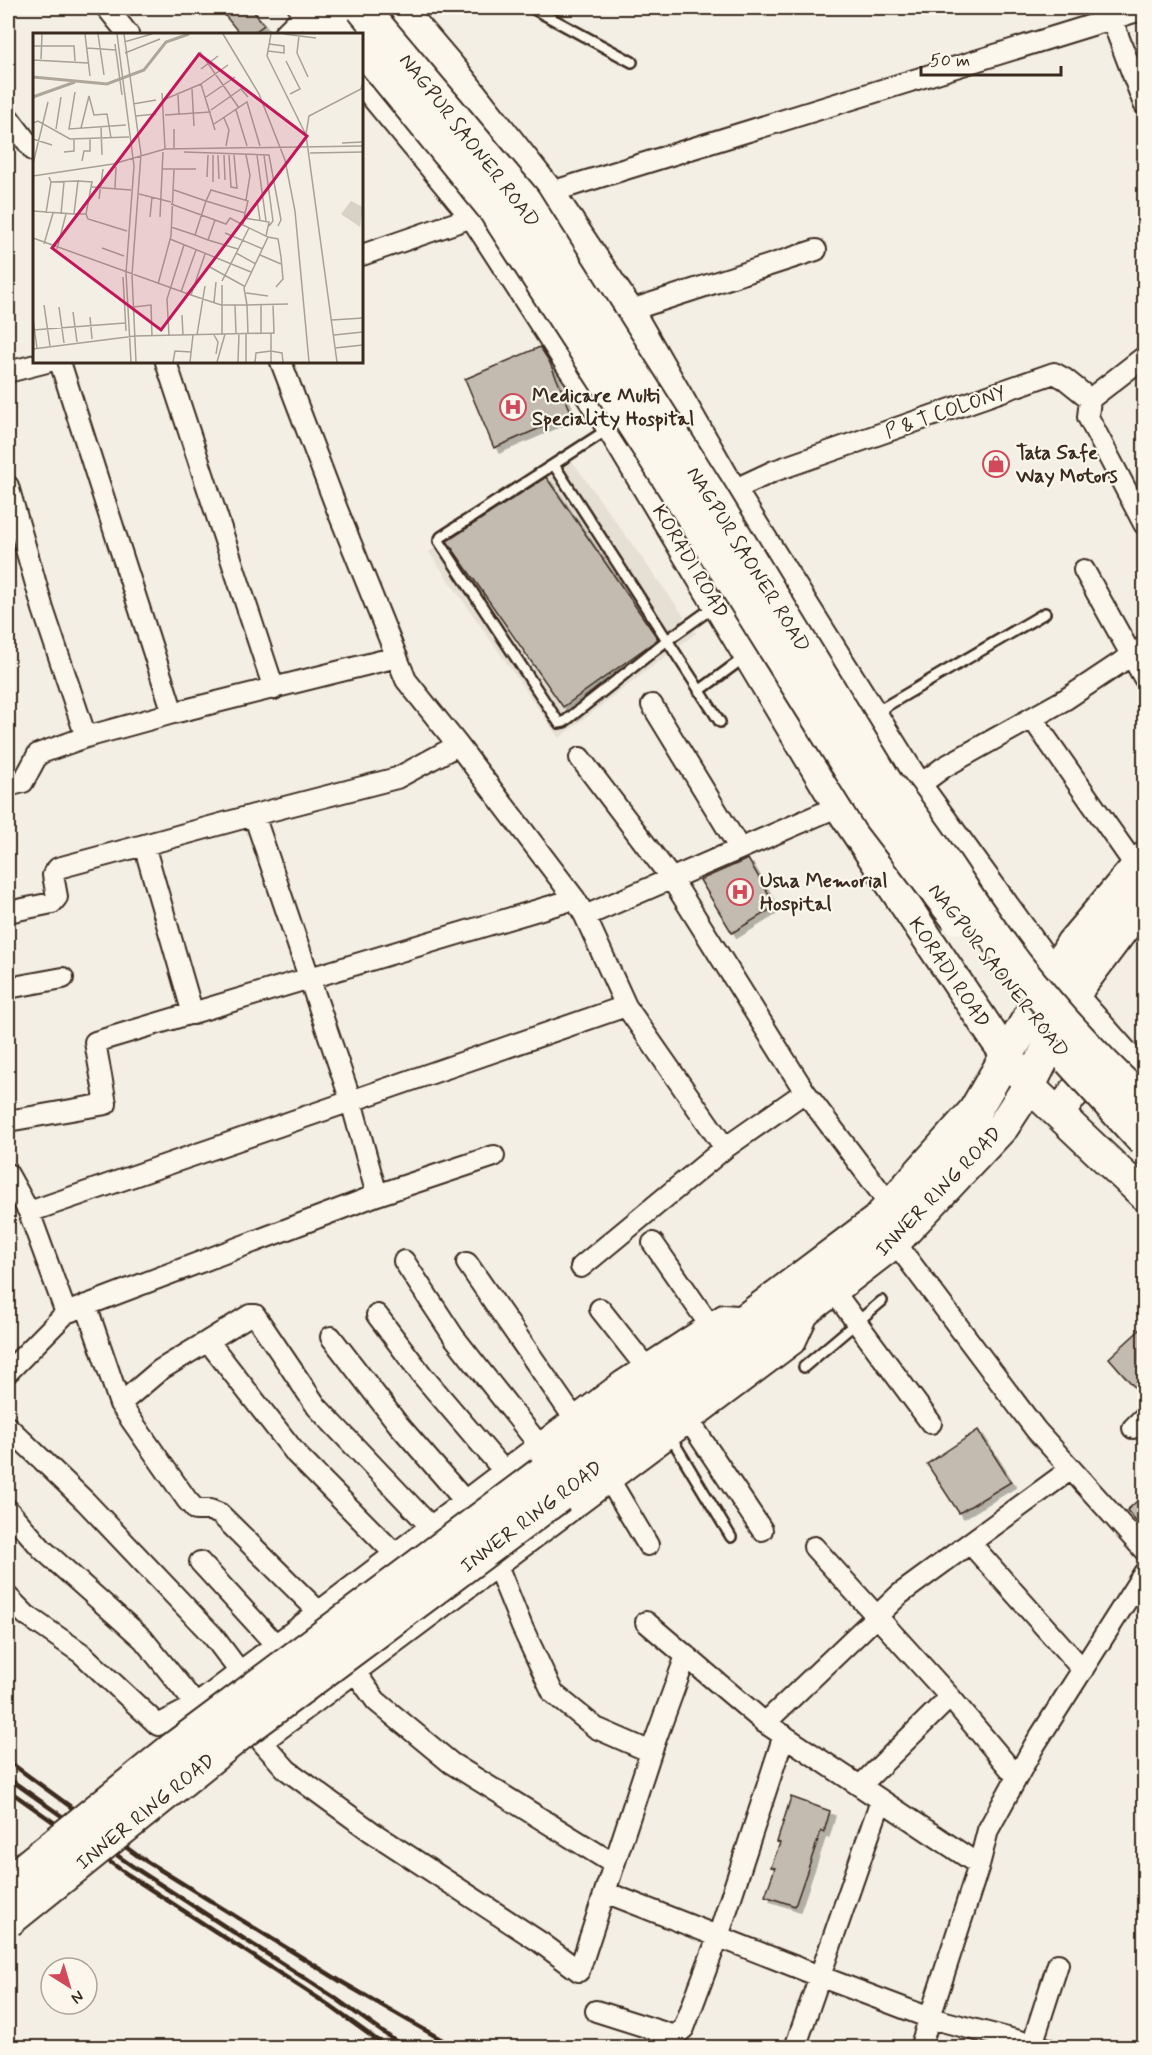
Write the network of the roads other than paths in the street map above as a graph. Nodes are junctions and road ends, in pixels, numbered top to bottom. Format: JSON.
{"nodes":[{"id":1,"x":107,"y":8,"type":"edge"},
{"id":2,"x":362,"y":8,"type":"edge"},
{"id":3,"x":399,"y":8,"type":"edge"},
{"id":4,"x":532,"y":8,"type":"edge"},
{"id":5,"x":313,"y":9,"type":"edge"},
{"id":6,"x":1144,"y":9,"type":"edge"},
{"id":7,"x":1112,"y":20,"type":"junction"},
{"id":8,"x":127,"y":33,"type":"edge"},
{"id":9,"x":285,"y":33,"type":"edge"},
{"id":10,"x":325,"y":33,"type":"edge"},
{"id":11,"x":349,"y":33,"type":"edge"},
{"id":12,"x":363,"y":48,"type":"edge"},
{"id":13,"x":632,"y":62,"type":"dead end"},
{"id":14,"x":363,"y":79,"type":"edge"},
{"id":15,"x":1144,"y":104,"type":"edge"},
{"id":16,"x":8,"y":117,"type":"edge"},
{"id":17,"x":33,"y":150,"type":"edge"},
{"id":18,"x":549,"y":193,"type":"junction"},
{"id":19,"x":476,"y":216,"type":"junction"},
{"id":20,"x":816,"y":250,"type":"dead end"},
{"id":21,"x":363,"y":255,"type":"edge"},
{"id":22,"x":628,"y":311,"type":"junction"},
{"id":23,"x":1144,"y":357,"type":"edge"},
{"id":24,"x":43,"y":363,"type":"edge"},
{"id":25,"x":60,"y":363,"type":"edge"},
{"id":26,"x":166,"y":363,"type":"edge"},
{"id":27,"x":282,"y":363,"type":"edge"},
{"id":28,"x":8,"y":372,"type":"edge"},
{"id":29,"x":1090,"y":399,"type":"junction"},
{"id":30,"x":612,"y":427,"type":"junction"},
{"id":31,"x":554,"y":465,"type":"junction"},
{"id":32,"x":8,"y":486,"type":"edge"},
{"id":33,"x":731,"y":490,"type":"junction"},
{"id":34,"x":1144,"y":524,"type":"edge"},
{"id":35,"x":1084,"y":570,"type":"dead end"},
{"id":36,"x":717,"y":604,"type":"junction"},
{"id":37,"x":1045,"y":613,"type":"dead end"},
{"id":38,"x":666,"y":641,"type":"junction"},
{"id":39,"x":1138,"y":651,"type":"edge"},
{"id":40,"x":748,"y":656,"type":"junction"},
{"id":41,"x":397,"y":657,"type":"junction"},
{"id":42,"x":1144,"y":678,"type":"edge"},
{"id":43,"x":274,"y":689,"type":"junction"},
{"id":44,"x":699,"y":691,"type":"junction"},
{"id":45,"x":652,"y":705,"type":"dead end"},
{"id":46,"x":173,"y":713,"type":"junction"},
{"id":47,"x":1032,"y":718,"type":"junction"},
{"id":48,"x":720,"y":722,"type":"dead end"},
{"id":49,"x":878,"y":726,"type":"junction"},
{"id":50,"x":86,"y":737,"type":"junction"},
{"id":51,"x":458,"y":745,"type":"junction"},
{"id":52,"x":580,"y":758,"type":"dead end"},
{"id":53,"x":8,"y":786,"type":"edge"},
{"id":54,"x":917,"y":787,"type":"junction"},
{"id":55,"x":833,"y":796,"type":"junction"},
{"id":56,"x":254,"y":815,"type":"junction"},
{"id":57,"x":144,"y":845,"type":"junction"},
{"id":58,"x":740,"y":849,"type":"junction"},
{"id":59,"x":1141,"y":864,"type":"edge"},
{"id":60,"x":671,"y":878,"type":"junction"},
{"id":61,"x":1144,"y":900,"type":"edge"},
{"id":62,"x":580,"y":907,"type":"junction"},
{"id":63,"x":8,"y":912,"type":"edge"},
{"id":64,"x":63,"y":978,"type":"dead end"},
{"id":65,"x":310,"y":980,"type":"junction"},
{"id":66,"x":1064,"y":987,"type":"junction"},
{"id":67,"x":8,"y":988,"type":"edge"},
{"id":68,"x":626,"y":1006,"type":"junction"},
{"id":69,"x":193,"y":1014,"type":"junction"},
{"id":70,"x":1112,"y":1043,"type":"junction"},
{"id":71,"x":1007,"y":1056,"type":"junction"},
{"id":72,"x":1144,"y":1078,"type":"edge"},
{"id":73,"x":1029,"y":1086,"type":"junction"},
{"id":74,"x":805,"y":1092,"type":"junction"},
{"id":75,"x":351,"y":1101,"type":"junction"},
{"id":76,"x":1144,"y":1103,"type":"edge"},
{"id":77,"x":1059,"y":1113,"type":"junction"},
{"id":78,"x":8,"y":1121,"type":"edge"},
{"id":79,"x":1144,"y":1141,"type":"edge"},
{"id":80,"x":725,"y":1148,"type":"junction"},
{"id":81,"x":494,"y":1156,"type":"dead end"},
{"id":82,"x":8,"y":1174,"type":"edge"},
{"id":83,"x":377,"y":1195,"type":"junction"},
{"id":84,"x":1144,"y":1195,"type":"edge"},
{"id":85,"x":29,"y":1212,"type":"junction"},
{"id":86,"x":888,"y":1222,"type":"junction"},
{"id":87,"x":653,"y":1243,"type":"dead end"},
{"id":88,"x":404,"y":1261,"type":"dead end"},
{"id":89,"x":467,"y":1263,"type":"dead end"},
{"id":90,"x":581,"y":1267,"type":"dead end"},
{"id":91,"x":822,"y":1297,"type":"junction"},
{"id":92,"x":882,"y":1301,"type":"dead end"},
{"id":93,"x":86,"y":1305,"type":"junction"},
{"id":94,"x":600,"y":1309,"type":"dead end"},
{"id":95,"x":66,"y":1312,"type":"junction"},
{"id":96,"x":377,"y":1316,"type":"dead end"},
{"id":97,"x":751,"y":1317,"type":"junction"},
{"id":98,"x":856,"y":1322,"type":"junction"},
{"id":99,"x":709,"y":1324,"type":"junction"},
{"id":100,"x":331,"y":1337,"type":"dead end"},
{"id":101,"x":208,"y":1341,"type":"junction"},
{"id":102,"x":9,"y":1366,"type":"edge"},
{"id":103,"x":645,"y":1366,"type":"junction"},
{"id":104,"x":804,"y":1367,"type":"dead end"},
{"id":105,"x":120,"y":1404,"type":"junction"},
{"id":106,"x":574,"y":1418,"type":"junction"},
{"id":107,"x":690,"y":1422,"type":"junction"},
{"id":108,"x":931,"y":1423,"type":"dead end"},
{"id":109,"x":8,"y":1427,"type":"edge"},
{"id":110,"x":670,"y":1436,"type":"junction"},
{"id":111,"x":1071,"y":1469,"type":"junction"},
{"id":112,"x":504,"y":1471,"type":"junction"},
{"id":113,"x":547,"y":1471,"type":"junction"},
{"id":114,"x":610,"y":1481,"type":"junction"},
{"id":115,"x":465,"y":1501,"type":"junction"},
{"id":116,"x":8,"y":1510,"type":"edge"},
{"id":117,"x":431,"y":1527,"type":"junction"},
{"id":118,"x":762,"y":1530,"type":"dead end"},
{"id":119,"x":731,"y":1537,"type":"dead end"},
{"id":120,"x":970,"y":1543,"type":"junction"},
{"id":121,"x":648,"y":1545,"type":"dead end"},
{"id":122,"x":814,"y":1547,"type":"dead end"},
{"id":123,"x":1144,"y":1550,"type":"edge"},
{"id":124,"x":395,"y":1554,"type":"junction"},
{"id":125,"x":200,"y":1562,"type":"dead end"},
{"id":126,"x":497,"y":1565,"type":"junction"},
{"id":127,"x":1144,"y":1573,"type":"edge"},
{"id":128,"x":8,"y":1597,"type":"edge"},
{"id":129,"x":319,"y":1612,"type":"junction"},
{"id":130,"x":876,"y":1615,"type":"junction"},
{"id":131,"x":646,"y":1622,"type":"dead end"},
{"id":132,"x":276,"y":1645,"type":"junction"},
{"id":133,"x":686,"y":1656,"type":"junction"},
{"id":134,"x":1083,"y":1670,"type":"junction"},
{"id":135,"x":240,"y":1672,"type":"junction"},
{"id":136,"x":355,"y":1672,"type":"junction"},
{"id":137,"x":950,"y":1697,"type":"junction"},
{"id":138,"x":196,"y":1705,"type":"junction"},
{"id":139,"x":765,"y":1723,"type":"junction"},
{"id":140,"x":784,"y":1735,"type":"junction"},
{"id":141,"x":651,"y":1752,"type":"junction"},
{"id":142,"x":1017,"y":1778,"type":"junction"},
{"id":143,"x":860,"y":1786,"type":"junction"},
{"id":144,"x":881,"y":1800,"type":"junction"},
{"id":145,"x":614,"y":1864,"type":"junction"},
{"id":146,"x":979,"y":1865,"type":"junction"},
{"id":147,"x":8,"y":1882,"type":"edge"},
{"id":148,"x":605,"y":1892,"type":"junction"},
{"id":149,"x":8,"y":1921,"type":"edge"},
{"id":150,"x":718,"y":1937,"type":"junction"},
{"id":151,"x":1058,"y":1964,"type":"dead end"},
{"id":152,"x":819,"y":1976,"type":"junction"},
{"id":153,"x":596,"y":2011,"type":"dead end"},
{"id":154,"x":930,"y":2018,"type":"junction"},
{"id":155,"x":1037,"y":2046,"type":"edge"},
{"id":156,"x":795,"y":2048,"type":"edge"},
{"id":157,"x":920,"y":2048,"type":"edge"}],
"edges":[{"from":1,"to":8,"type":"street"},
{"from":2,"to":76,"type":"highway","name":"NAGPUR SAONER ROAD","bridge":true},
{"from":3,"to":18,"type":"main road"},
{"from":4,"to":13,"type":"lane"},
{"from":5,"to":9,"type":"street"},
{"from":5,"to":10,"type":"main road"},
{"from":5,"to":11,"type":"highway"},
{"from":6,"to":7,"type":"street"},
{"from":7,"to":15,"type":"street"},
{"from":7,"to":18,"type":"street"},
{"from":12,"to":79,"type":"highway","name":"NAGPUR SAONER ROAD","bridge":true},
{"from":14,"to":19,"type":"main road","name":"KORADI ROAD"},
{"from":16,"to":17,"type":"street"},
{"from":18,"to":19,"type":"street"},
{"from":18,"to":22,"type":"main road"},
{"from":19,"to":21,"type":"street"},
{"from":19,"to":30,"type":"main road","name":"KORADI ROAD"},
{"from":20,"to":22,"type":"street"},
{"from":22,"to":33,"type":"main road"},
{"from":23,"to":29,"type":"street"},
{"from":24,"to":28,"type":"street"},
{"from":25,"to":46,"type":"street"},
{"from":26,"to":43,"type":"street"},
{"from":27,"to":41,"type":"street"},
{"from":29,"to":33,"type":"street","name":"P & T COLONY"},
{"from":29,"to":34,"type":"street"},
{"from":30,"to":31,"type":"lane"},
{"from":30,"to":36,"type":"main road","name":"KORADI ROAD"},
{"from":31,"to":38,"type":"lane"},
{"from":31,"to":38,"type":"lane"},
{"from":32,"to":50,"type":"street"},
{"from":33,"to":49,"type":"main road"},
{"from":35,"to":39,"type":"street"},
{"from":36,"to":38,"type":"lane"},
{"from":36,"to":40,"type":"main road","name":"KORADI ROAD"},
{"from":37,"to":49,"type":"lane"},
{"from":38,"to":44,"type":"lane"},
{"from":39,"to":42,"type":"street"},
{"from":39,"to":47,"type":"street"},
{"from":40,"to":44,"type":"lane"},
{"from":40,"to":55,"type":"main road","name":"KORADI ROAD"},
{"from":41,"to":43,"type":"street"},
{"from":41,"to":51,"type":"street"},
{"from":43,"to":46,"type":"street"},
{"from":44,"to":48,"type":"lane"},
{"from":45,"to":58,"type":"street"},
{"from":46,"to":50,"type":"street"},
{"from":47,"to":54,"type":"street"},
{"from":47,"to":59,"type":"street"},
{"from":49,"to":54,"type":"main road"},
{"from":49,"to":55,"type":"main road"},
{"from":50,"to":53,"type":"street"},
{"from":51,"to":56,"type":"street"},
{"from":51,"to":62,"type":"street"},
{"from":52,"to":60,"type":"street"},
{"from":54,"to":66,"type":"main road"},
{"from":55,"to":58,"type":"street"},
{"from":55,"to":71,"type":"main road","name":"KORADI ROAD"},
{"from":56,"to":57,"type":"street"},
{"from":56,"to":65,"type":"street"},
{"from":57,"to":63,"type":"street"},
{"from":57,"to":69,"type":"street"},
{"from":58,"to":60,"type":"street"},
{"from":59,"to":66,"type":"highway"},
{"from":60,"to":62,"type":"street"},
{"from":60,"to":74,"type":"street"},
{"from":61,"to":66,"type":"highway"},
{"from":62,"to":65,"type":"street"},
{"from":62,"to":68,"type":"street"},
{"from":64,"to":67,"type":"street"},
{"from":65,"to":69,"type":"street"},
{"from":65,"to":75,"type":"street"},
{"from":66,"to":70,"type":"main road"},
{"from":66,"to":71,"type":"highway","name":"INNER RING ROAD"},
{"from":66,"to":73,"type":"highway","name":"INNER RING ROAD"},
{"from":68,"to":75,"type":"street"},
{"from":68,"to":80,"type":"street"},
{"from":69,"to":78,"type":"street"},
{"from":70,"to":72,"type":"main road"},
{"from":70,"to":77,"type":"main road"},
{"from":71,"to":73,"type":"main road","name":"KORADI ROAD"},
{"from":71,"to":86,"type":"highway","name":"INNER RING ROAD"},
{"from":73,"to":77,"type":"main road"},
{"from":73,"to":86,"type":"highway","name":"INNER RING ROAD"},
{"from":74,"to":80,"type":"street"},
{"from":74,"to":86,"type":"street"},
{"from":75,"to":83,"type":"street"},
{"from":75,"to":85,"type":"street"},
{"from":77,"to":84,"type":"main road"},
{"from":80,"to":90,"type":"street"},
{"from":81,"to":83,"type":"street"},
{"from":82,"to":85,"type":"street"},
{"from":83,"to":93,"type":"street"},
{"from":85,"to":95,"type":"street"},
{"from":86,"to":91,"type":"highway","name":"INNER RING ROAD"},
{"from":86,"to":97,"type":"highway","name":"INNER RING ROAD"},
{"from":86,"to":111,"type":"street"},
{"from":87,"to":99,"type":"street"},
{"from":88,"to":113,"type":"street"},
{"from":89,"to":106,"type":"street"},
{"from":91,"to":98,"type":"street"},
{"from":91,"to":107,"type":"street"},
{"from":91,"to":113,"type":"highway","name":"INNER RING ROAD"},
{"from":92,"to":98,"type":"lane"},
{"from":93,"to":95,"type":"street"},
{"from":93,"to":105,"type":"street"},
{"from":94,"to":103,"type":"street"},
{"from":95,"to":102,"type":"street"},
{"from":96,"to":112,"type":"street"},
{"from":97,"to":99,"type":"street"},
{"from":97,"to":113,"type":"highway","name":"INNER RING ROAD"},
{"from":98,"to":104,"type":"lane"},
{"from":98,"to":108,"type":"street"},
{"from":99,"to":103,"type":"street"},
{"from":100,"to":115,"type":"street"},
{"from":101,"to":105,"type":"street"},
{"from":101,"to":117,"type":"street"},
{"from":101,"to":124,"type":"street"},
{"from":103,"to":106,"type":"street"},
{"from":105,"to":129,"type":"street"},
{"from":106,"to":113,"type":"street"},
{"from":107,"to":110,"type":"street"},
{"from":107,"to":118,"type":"street"},
{"from":109,"to":135,"type":"street"},
{"from":110,"to":114,"type":"street"},
{"from":110,"to":119,"type":"lane"},
{"from":111,"to":120,"type":"street"},
{"from":111,"to":123,"type":"street"},
{"from":112,"to":113,"type":"street"},
{"from":112,"to":115,"type":"street"},
{"from":113,"to":147,"type":"highway","name":"INNER RING ROAD","bridge":true},
{"from":113,"to":149,"type":"highway","name":"INNER RING ROAD","bridge":true},
{"from":114,"to":121,"type":"street"},
{"from":114,"to":126,"type":"street"},
{"from":115,"to":117,"type":"street"},
{"from":116,"to":138,"type":"street"},
{"from":117,"to":124,"type":"street"},
{"from":120,"to":130,"type":"street"},
{"from":120,"to":134,"type":"street"},
{"from":122,"to":130,"type":"street"},
{"from":124,"to":129,"type":"street"},
{"from":125,"to":132,"type":"street"},
{"from":126,"to":136,"type":"street"},
{"from":126,"to":141,"type":"street"},
{"from":127,"to":134,"type":"street"},
{"from":128,"to":138,"type":"street"},
{"from":129,"to":132,"type":"street"},
{"from":130,"to":137,"type":"street"},
{"from":130,"to":139,"type":"street"},
{"from":131,"to":133,"type":"street"},
{"from":132,"to":135,"type":"street"},
{"from":133,"to":139,"type":"street"},
{"from":133,"to":141,"type":"street"},
{"from":134,"to":142,"type":"street"},
{"from":135,"to":138,"type":"street"},
{"from":136,"to":145,"type":"street"},
{"from":136,"to":148,"type":"street"},
{"from":137,"to":142,"type":"street"},
{"from":137,"to":143,"type":"street"},
{"from":139,"to":140,"type":"street"},
{"from":140,"to":143,"type":"street"},
{"from":140,"to":150,"type":"street"},
{"from":141,"to":145,"type":"street"},
{"from":142,"to":146,"type":"street"},
{"from":143,"to":144,"type":"street"},
{"from":144,"to":146,"type":"street"},
{"from":144,"to":152,"type":"street"},
{"from":145,"to":148,"type":"street"},
{"from":146,"to":154,"type":"street"},
{"from":148,"to":150,"type":"street"},
{"from":150,"to":152,"type":"street"},
{"from":150,"to":153,"type":"street"},
{"from":151,"to":155,"type":"street"},
{"from":152,"to":154,"type":"street"},
{"from":152,"to":156,"type":"street"},
{"from":154,"to":155,"type":"street"},
{"from":154,"to":157,"type":"street"}]}
